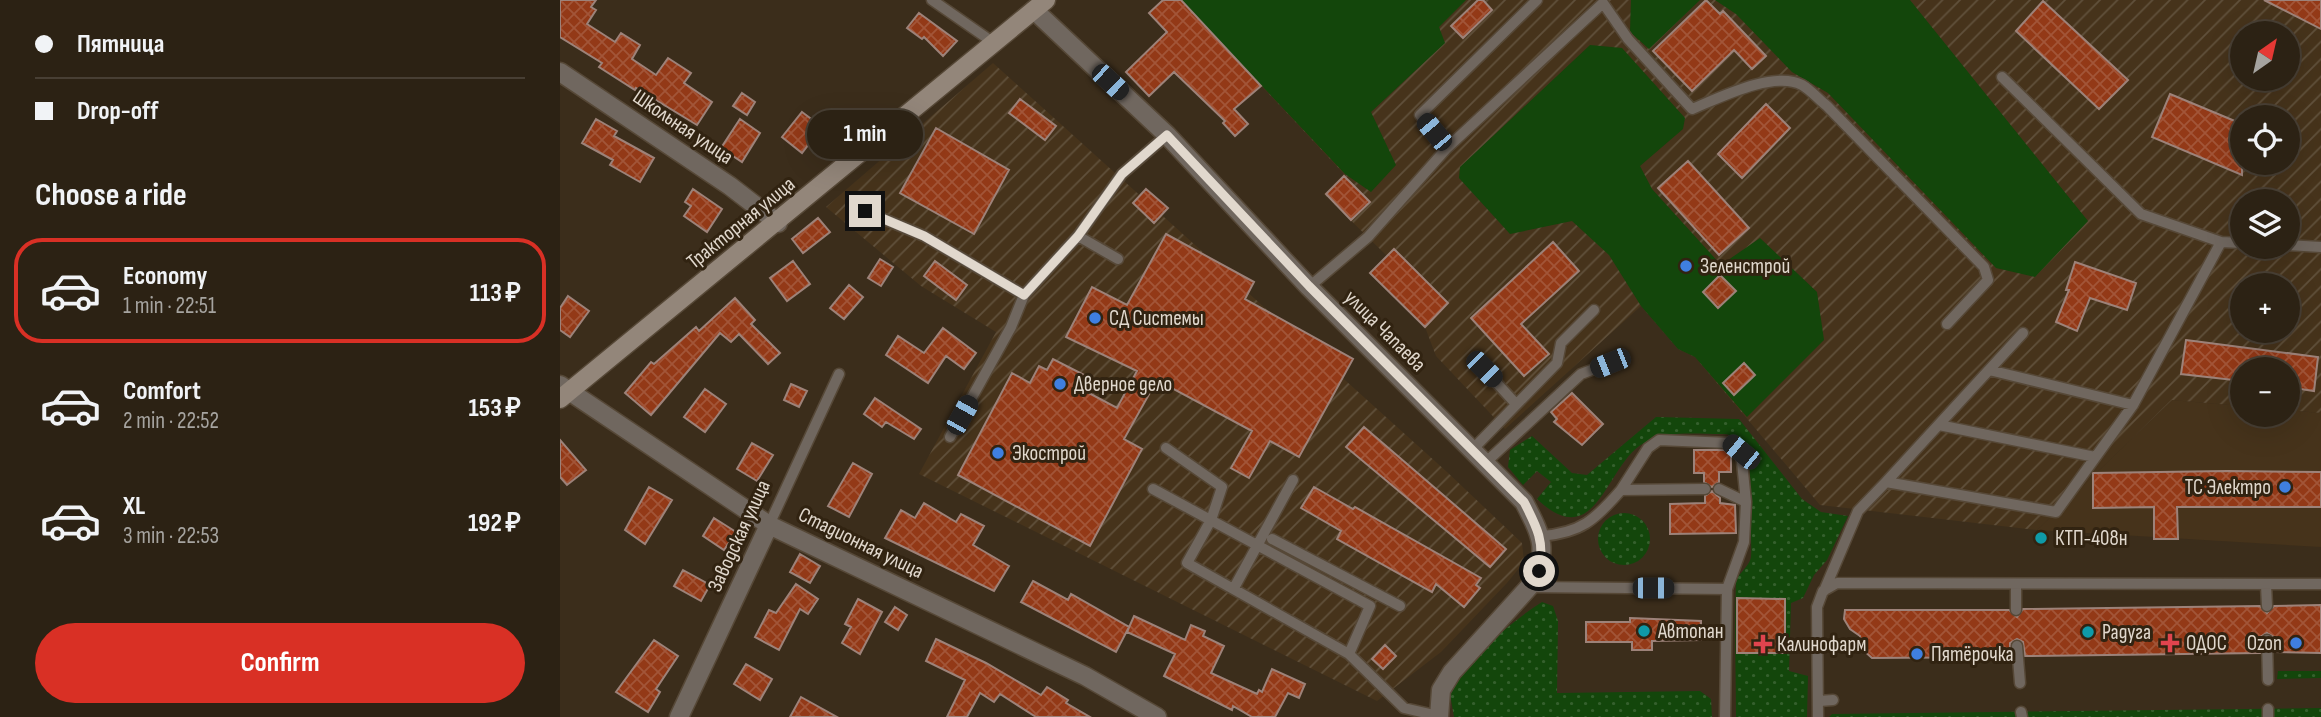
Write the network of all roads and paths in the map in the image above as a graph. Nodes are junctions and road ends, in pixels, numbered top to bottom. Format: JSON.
{"nodes":[{"id":1,"x":932,"y":0,"type":"edge"},
{"id":2,"x":1537,"y":0,"type":"edge"},
{"id":3,"x":1605,"y":2,"type":"edge"},
{"id":4,"x":1040,"y":5,"type":"edge"},
{"id":5,"x":994,"y":43,"type":"junction"},
{"id":6,"x":560,"y":72,"type":"edge"},
{"id":7,"x":2002,"y":77,"type":"dead end"},
{"id":8,"x":1167,"y":135,"type":"junction"},
{"id":9,"x":1447,"y":148,"type":"junction"},
{"id":10,"x":865,"y":211,"type":"dead end"},
{"id":11,"x":778,"y":223,"type":"junction"},
{"id":12,"x":1078,"y":236,"type":"junction"},
{"id":13,"x":2221,"y":242,"type":"junction"},
{"id":14,"x":2230,"y":242,"type":"edge"},
{"id":15,"x":2300,"y":246,"type":"edge"},
{"id":16,"x":2321,"y":247,"type":"edge"},
{"id":17,"x":1118,"y":259,"type":"dead end"},
{"id":18,"x":1309,"y":286,"type":"junction"},
{"id":19,"x":1024,"y":295,"type":"junction"},
{"id":20,"x":1594,"y":310,"type":"dead end"},
{"id":21,"x":1947,"y":324,"type":"dead end"},
{"id":22,"x":2023,"y":333,"type":"dead end"},
{"id":23,"x":1610,"y":363,"type":"dead end"},
{"id":24,"x":1484,"y":369,"type":"dead end"},
{"id":25,"x":1989,"y":370,"type":"junction"},
{"id":26,"x":839,"y":374,"type":"dead end"},
{"id":27,"x":563,"y":392,"type":"edge"},
{"id":28,"x":1516,"y":404,"type":"junction"},
{"id":29,"x":2133,"y":405,"type":"junction"},
{"id":30,"x":1939,"y":425,"type":"junction"},
{"id":31,"x":950,"y":437,"type":"dead end"},
{"id":32,"x":1166,"y":448,"type":"dead end"},
{"id":33,"x":2095,"y":457,"type":"junction"},
{"id":34,"x":1478,"y":458,"type":"junction"},
{"id":35,"x":1293,"y":480,"type":"dead end"},
{"id":36,"x":1886,"y":482,"type":"junction"},
{"id":37,"x":1153,"y":489,"type":"dead end"},
{"id":38,"x":1704,"y":489,"type":"dead end"},
{"id":39,"x":1720,"y":489,"type":"dead end"},
{"id":40,"x":1621,"y":490,"type":"junction"},
{"id":41,"x":1746,"y":502,"type":"junction"},
{"id":42,"x":1212,"y":520,"type":"junction"},
{"id":43,"x":769,"y":525,"type":"junction"},
{"id":44,"x":1541,"y":536,"type":"junction"},
{"id":45,"x":1272,"y":539,"type":"dead end"},
{"id":46,"x":1258,"y":545,"type":"junction"},
{"id":47,"x":2266,"y":584,"type":"junction"},
{"id":48,"x":2321,"y":584,"type":"edge"},
{"id":49,"x":2016,"y":586,"type":"junction"},
{"id":50,"x":1530,"y":587,"type":"junction"},
{"id":51,"x":1234,"y":588,"type":"junction"},
{"id":52,"x":1727,"y":589,"type":"junction"},
{"id":53,"x":1823,"y":591,"type":"junction"},
{"id":54,"x":1375,"y":593,"type":"junction"},
{"id":55,"x":1370,"y":606,"type":"junction"},
{"id":56,"x":1400,"y":606,"type":"dead end"},
{"id":57,"x":2267,"y":606,"type":"dead end"},
{"id":58,"x":2016,"y":610,"type":"dead end"},
{"id":59,"x":2267,"y":640,"type":"dead end"},
{"id":60,"x":2017,"y":646,"type":"dead end"},
{"id":61,"x":1349,"y":654,"type":"junction"},
{"id":62,"x":2267,"y":680,"type":"dead end"},
{"id":63,"x":2020,"y":683,"type":"dead end"},
{"id":64,"x":1819,"y":701,"type":"junction"},
{"id":65,"x":1833,"y":701,"type":"dead end"},
{"id":66,"x":683,"y":716,"type":"edge"},
{"id":67,"x":1157,"y":717,"type":"edge"},
{"id":68,"x":1439,"y":717,"type":"edge"},
{"id":69,"x":1725,"y":717,"type":"edge"},
{"id":70,"x":1818,"y":717,"type":"edge"}],
"edges":[{"from":1,"to":5,"type":"lane"},
{"from":2,"to":9,"type":"lane"},
{"from":3,"to":9,"type":"lane"},
{"from":3,"to":21,"type":"lane"},
{"from":4,"to":5,"type":"main road","name":"Тракторная улица"},
{"from":4,"to":8,"type":"street","name":"улица Чапаева"},
{"from":5,"to":11,"type":"main road","name":"Тракторная улица"},
{"from":6,"to":11,"type":"street","name":"Школьная улица"},
{"from":7,"to":13,"type":"lane"},
{"from":8,"to":12,"type":"lane"},
{"from":8,"to":18,"type":"street","name":"улица Чапаева"},
{"from":9,"to":18,"type":"lane"},
{"from":10,"to":19,"type":"lane"},
{"from":11,"to":27,"type":"main road","name":"Тракторная улица"},
{"from":12,"to":17,"type":"lane"},
{"from":12,"to":19,"type":"lane"},
{"from":13,"to":14,"type":"lane"},
{"from":13,"to":29,"type":"lane"},
{"from":15,"to":16,"type":"lane"},
{"from":18,"to":34,"type":"street","name":"улица Чапаева"},
{"from":19,"to":31,"type":"lane"},
{"from":20,"to":28,"type":"lane"},
{"from":22,"to":25,"type":"lane"},
{"from":23,"to":34,"type":"lane"},
{"from":24,"to":28,"type":"lane"},
{"from":25,"to":29,"type":"lane"},
{"from":25,"to":30,"type":"lane"},
{"from":26,"to":43,"type":"lane","name":"Заводская улица"},
{"from":27,"to":43,"type":"street","name":"Стадионная улица"},
{"from":28,"to":34,"type":"lane"},
{"from":29,"to":33,"type":"lane"},
{"from":30,"to":33,"type":"lane"},
{"from":30,"to":36,"type":"lane"},
{"from":32,"to":42,"type":"lane"},
{"from":33,"to":36,"type":"lane"},
{"from":34,"to":44,"type":"street","name":"улица Чапаева"},
{"from":35,"to":46,"type":"lane"},
{"from":36,"to":53,"type":"lane"},
{"from":37,"to":42,"type":"lane"},
{"from":38,"to":40,"type":"lane"},
{"from":39,"to":41,"type":"lane"},
{"from":40,"to":41,"type":"lane"},
{"from":40,"to":44,"type":"lane"},
{"from":41,"to":52,"type":"lane"},
{"from":42,"to":46,"type":"lane"},
{"from":42,"to":51,"type":"lane"},
{"from":43,"to":66,"type":"street","name":"Заводская улица"},
{"from":43,"to":67,"type":"street","name":"Стадионная улица"},
{"from":44,"to":50,"type":"street","name":"улица Чапаева"},
{"from":45,"to":54,"type":"lane"},
{"from":46,"to":51,"type":"lane"},
{"from":46,"to":55,"type":"lane"},
{"from":47,"to":48,"type":"lane"},
{"from":47,"to":49,"type":"lane"},
{"from":47,"to":57,"type":"lane"},
{"from":49,"to":53,"type":"lane"},
{"from":49,"to":58,"type":"lane"},
{"from":50,"to":52,"type":"lane"},
{"from":50,"to":68,"type":"street","name":"улица Чапаева"},
{"from":51,"to":61,"type":"lane"},
{"from":52,"to":69,"type":"lane"},
{"from":53,"to":64,"type":"lane"},
{"from":54,"to":55,"type":"lane"},
{"from":54,"to":56,"type":"lane"},
{"from":55,"to":61,"type":"lane"},
{"from":59,"to":62,"type":"lane"},
{"from":60,"to":63,"type":"lane"},
{"from":61,"to":68,"type":"lane"},
{"from":64,"to":65,"type":"lane"},
{"from":64,"to":70,"type":"lane"}]}
